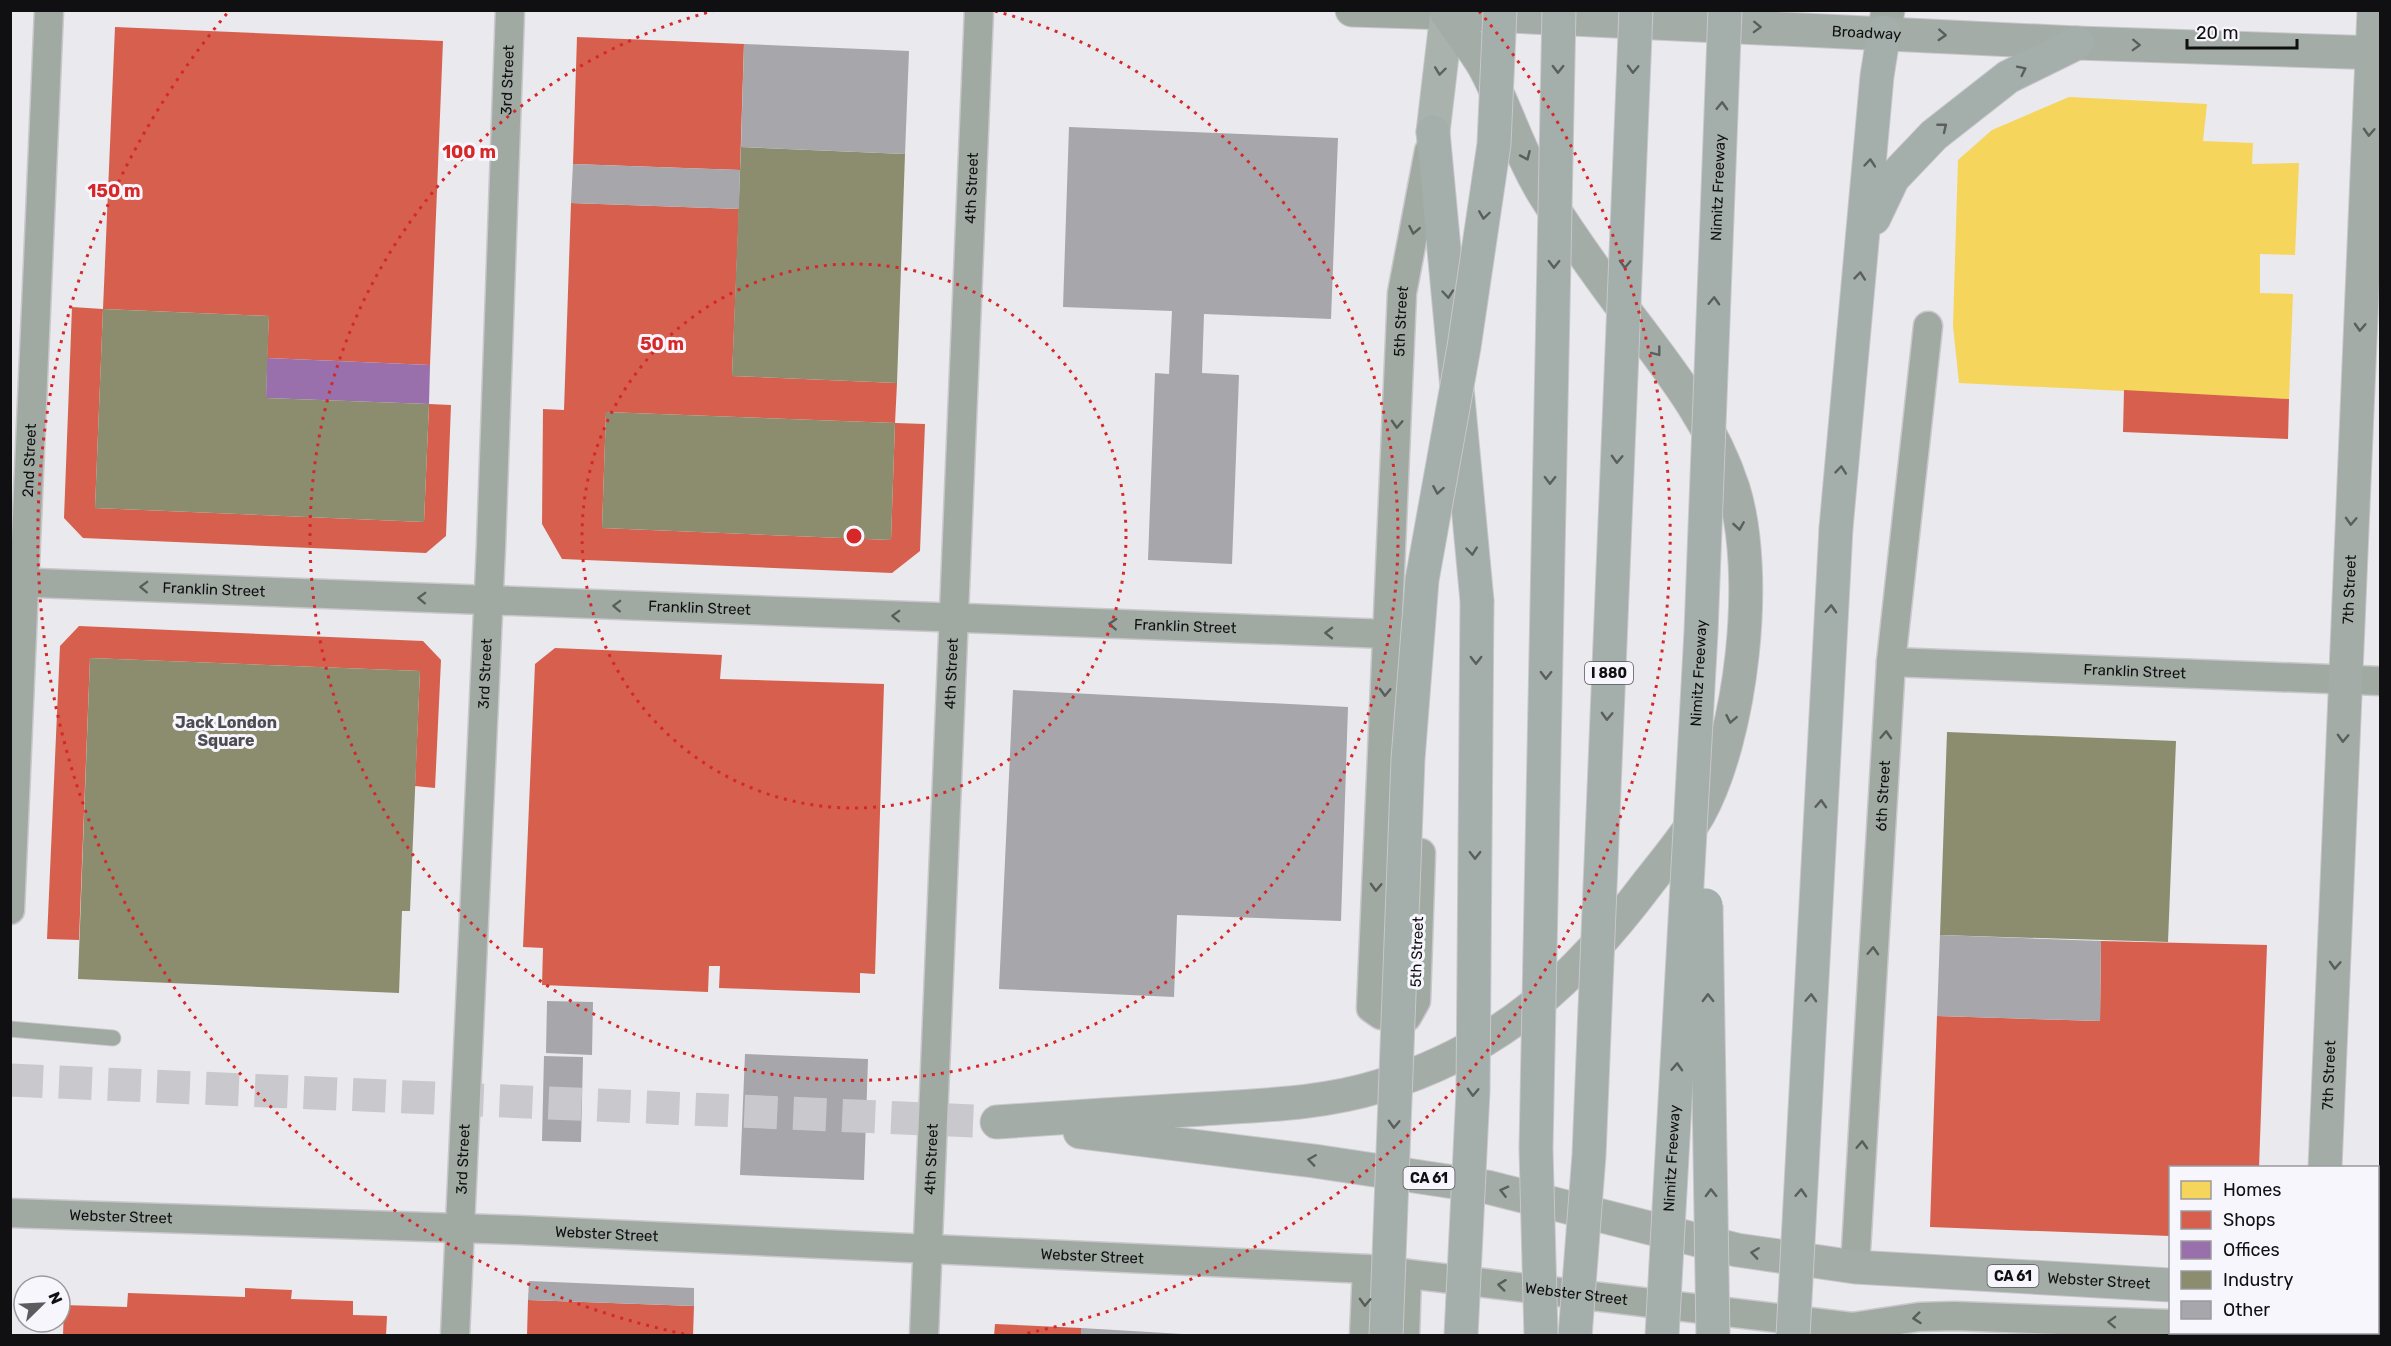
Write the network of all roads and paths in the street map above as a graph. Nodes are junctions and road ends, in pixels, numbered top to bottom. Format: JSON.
{"nodes":[{"id":1,"x":49,"y":10,"type":"edge"},
{"id":2,"x":510,"y":10,"type":"edge"},
{"id":3,"x":979,"y":10,"type":"edge"},
{"id":4,"x":1353,"y":10,"type":"edge"},
{"id":5,"x":1500,"y":10,"type":"edge"},
{"id":6,"x":1559,"y":10,"type":"edge"},
{"id":7,"x":1636,"y":10,"type":"edge"},
{"id":8,"x":1725,"y":10,"type":"edge"},
{"id":9,"x":2374,"y":10,"type":"edge"},
{"id":10,"x":1447,"y":12,"type":"edge"},
{"id":11,"x":1886,"y":21,"type":"edge"},
{"id":12,"x":2077,"y":43,"type":"junction"},
{"id":13,"x":2376,"y":53,"type":"edge"},
{"id":14,"x":1433,"y":132,"type":"junction"},
{"id":15,"x":1864,"y":242,"type":"junction"},
{"id":16,"x":2372,"y":271,"type":"edge"},
{"id":17,"x":1928,"y":326,"type":"dead end"},
{"id":18,"x":17,"y":582,"type":"edge"},
{"id":19,"x":488,"y":601,"type":"junction"},
{"id":20,"x":954,"y":618,"type":"junction"},
{"id":21,"x":1701,"y":632,"type":"junction"},
{"id":22,"x":1387,"y":634,"type":"junction"},
{"id":23,"x":1891,"y":662,"type":"junction"},
{"id":24,"x":2344,"y":680,"type":"junction"},
{"id":25,"x":2380,"y":681,"type":"edge"},
{"id":26,"x":10,"y":910,"type":"edge"},
{"id":27,"x":10,"y":1029,"type":"edge"},
{"id":28,"x":113,"y":1038,"type":"dead end"},
{"id":29,"x":2325,"y":1166,"type":"edge"},
{"id":30,"x":10,"y":1213,"type":"edge"},
{"id":31,"x":460,"y":1228,"type":"junction"},
{"id":32,"x":928,"y":1247,"type":"junction"},
{"id":33,"x":1854,"y":1267,"type":"junction"},
{"id":34,"x":1367,"y":1269,"type":"junction"},
{"id":35,"x":1407,"y":1274,"type":"junction"},
{"id":36,"x":2169,"y":1285,"type":"edge"},
{"id":37,"x":2169,"y":1324,"type":"edge"},
{"id":38,"x":1852,"y":1331,"type":"edge"},
{"id":39,"x":455,"y":1335,"type":"edge"},
{"id":40,"x":924,"y":1335,"type":"edge"},
{"id":41,"x":1364,"y":1335,"type":"edge"},
{"id":42,"x":1386,"y":1335,"type":"edge"},
{"id":43,"x":1405,"y":1335,"type":"edge"},
{"id":44,"x":1461,"y":1335,"type":"edge"},
{"id":45,"x":1541,"y":1335,"type":"edge"},
{"id":46,"x":1575,"y":1335,"type":"edge"},
{"id":47,"x":1662,"y":1335,"type":"edge"},
{"id":48,"x":1713,"y":1335,"type":"edge"},
{"id":49,"x":1793,"y":1335,"type":"edge"}],
"edges":[{"from":1,"to":18,"type":"street","name":"2nd Street"},
{"from":2,"to":19,"type":"street","name":"3rd Street"},
{"from":3,"to":20,"type":"street","name":"4th Street"},
{"from":4,"to":10,"type":"street","name":"Broadway"},
{"from":5,"to":42,"type":"highway","one_way":true,"bridge":true},
{"from":6,"to":45,"type":"highway","one_way":true,"bridge":true},
{"from":7,"to":46,"type":"highway","number":"I 880","one_way":true,"bridge":true},
{"from":21,"to":8,"type":"highway","name":"Nimitz Freeway","one_way":true,"bridge":true},
{"from":9,"to":13,"type":"main road","name":"7th Street"},
{"from":10,"to":11,"type":"main road","name":"Broadway","one_way":true},
{"from":10,"to":14,"type":"main road","name":"5th Street","one_way":true},
{"from":10,"to":33,"type":"main road","name":"Webster Street","number":"CA 61"},
{"from":11,"to":12,"type":"main road","name":"Broadway","one_way":true},
{"from":15,"to":11,"type":"highway","one_way":true},
{"from":12,"to":13,"type":"main road","name":"Broadway","one_way":true},
{"from":15,"to":12,"type":"highway","one_way":true},
{"from":13,"to":16,"type":"main road","name":"7th Street","one_way":true},
{"from":14,"to":22,"type":"street","name":"5th Street","one_way":true},
{"from":14,"to":44,"type":"highway","one_way":true,"bridge":true},
{"from":49,"to":15,"type":"highway","one_way":true,"bridge":true},
{"from":16,"to":24,"type":"main road","name":"7th Street","one_way":true},
{"from":17,"to":23,"type":"street","name":"6th Street"},
{"from":19,"to":18,"type":"street","name":"Franklin Street","one_way":true},
{"from":18,"to":26,"type":"street","name":"2nd Street"},
{"from":20,"to":19,"type":"street","name":"Franklin Street","one_way":true},
{"from":19,"to":31,"type":"street","name":"3rd Street"},
{"from":22,"to":20,"type":"street","name":"Franklin Street","one_way":true},
{"from":20,"to":32,"type":"street","name":"4th Street"},
{"from":47,"to":21,"type":"highway","name":"Nimitz Freeway","one_way":true,"bridge":true},
{"from":48,"to":21,"type":"highway","one_way":true,"bridge":true},
{"from":22,"to":22,"type":"street","name":"5th Street","one_way":true},
{"from":23,"to":24,"type":"street","name":"Franklin Street"},
{"from":33,"to":23,"type":"street","name":"6th Street","one_way":true},
{"from":24,"to":25,"type":"street","name":"Franklin Street"},
{"from":24,"to":29,"type":"main road","name":"7th Street","one_way":true},
{"from":27,"to":28,"type":"lane"},
{"from":30,"to":31,"type":"street","name":"Webster Street"},
{"from":31,"to":32,"type":"street","name":"Webster Street"},
{"from":31,"to":39,"type":"street","name":"3rd Street"},
{"from":32,"to":34,"type":"street","name":"Webster Street"},
{"from":32,"to":40,"type":"street","name":"4th Street"},
{"from":33,"to":36,"type":"main road","name":"Webster Street","number":"CA 61"},
{"from":34,"to":35,"type":"street","name":"Webster Street"},
{"from":34,"to":41,"type":"street","one_way":true},
{"from":38,"to":35,"type":"street","name":"Webster Street","one_way":true},
{"from":35,"to":43,"type":"street"},
{"from":37,"to":38,"type":"street","name":"Webster Street","one_way":true}]}
